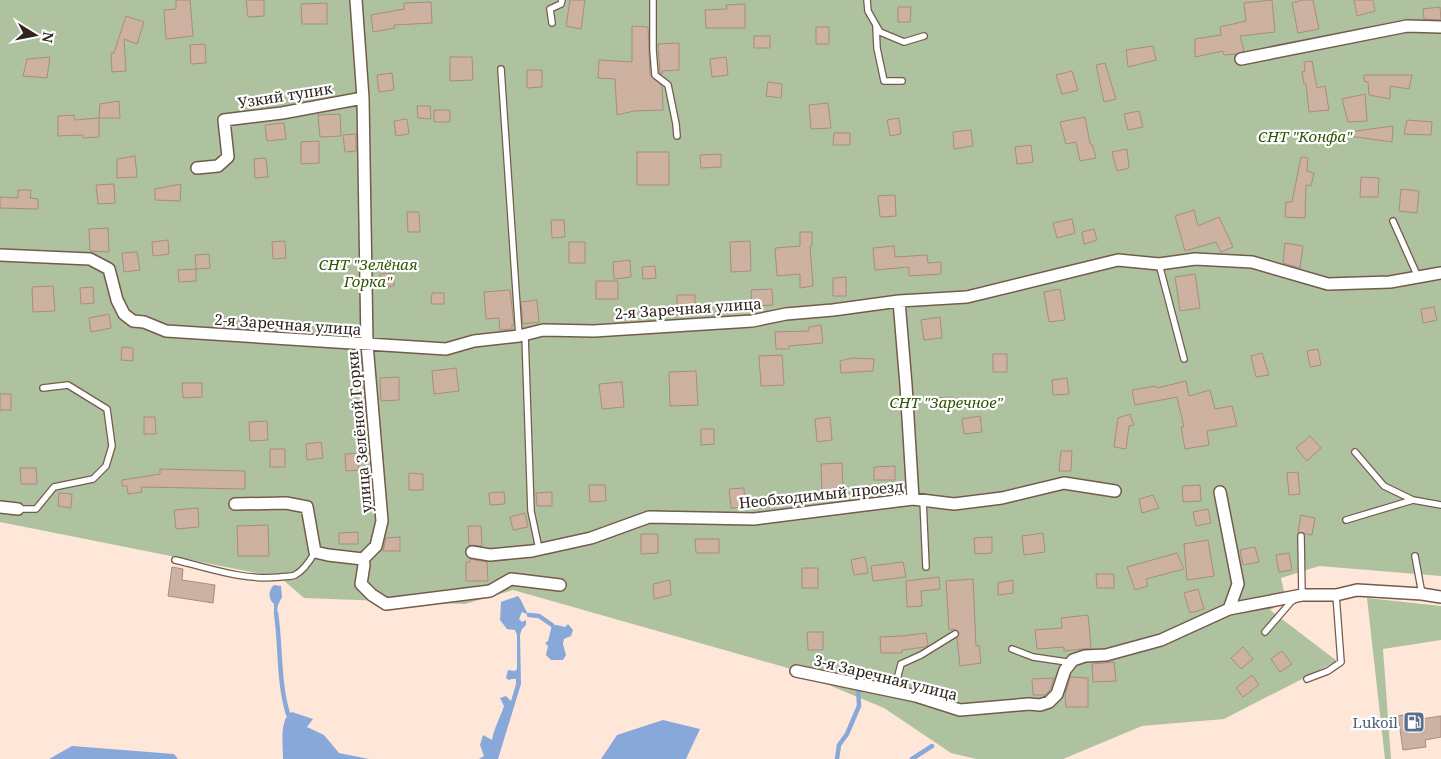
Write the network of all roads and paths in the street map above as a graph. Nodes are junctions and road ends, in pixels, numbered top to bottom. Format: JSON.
{"nodes":[{"id":1,"x":356,"y":0,"type":"edge"},
{"id":2,"x":562,"y":0,"type":"edge"},
{"id":3,"x":653,"y":0,"type":"edge"},
{"id":4,"x":867,"y":0,"type":"edge"},
{"id":5,"x":552,"y":23,"type":"dead end"},
{"id":6,"x":875,"y":23,"type":"junction"},
{"id":7,"x":1441,"y":27,"type":"edge"},
{"id":8,"x":924,"y":36,"type":"dead end"},
{"id":9,"x":1241,"y":58,"type":"dead end"},
{"id":10,"x":501,"y":69,"type":"dead end"},
{"id":11,"x":902,"y":81,"type":"dead end"},
{"id":12,"x":363,"y":98,"type":"junction"},
{"id":13,"x":677,"y":136,"type":"dead end"},
{"id":14,"x":197,"y":168,"type":"dead end"},
{"id":15,"x":1393,"y":221,"type":"dead end"},
{"id":16,"x":0,"y":255,"type":"edge"},
{"id":17,"x":1159,"y":264,"type":"junction"},
{"id":18,"x":1441,"y":273,"type":"edge"},
{"id":19,"x":1418,"y":277,"type":"junction"},
{"id":20,"x":898,"y":301,"type":"junction"},
{"id":21,"x":522,"y":336,"type":"junction"},
{"id":22,"x":367,"y":344,"type":"junction"},
{"id":23,"x":1184,"y":359,"type":"dead end"},
{"id":24,"x":44,"y":388,"type":"dead end"},
{"id":25,"x":1355,"y":452,"type":"dead end"},
{"id":26,"x":1115,"y":491,"type":"dead end"},
{"id":27,"x":1220,"y":492,"type":"dead end"},
{"id":28,"x":918,"y":500,"type":"junction"},
{"id":29,"x":1413,"y":500,"type":"junction"},
{"id":30,"x":235,"y":504,"type":"dead end"},
{"id":31,"x":1441,"y":505,"type":"edge"},
{"id":32,"x":0,"y":507,"type":"edge"},
{"id":33,"x":18,"y":509,"type":"joint"},
{"id":34,"x":1346,"y":520,"type":"dead end"},
{"id":35,"x":1301,"y":536,"type":"dead end"},
{"id":36,"x":539,"y":549,"type":"junction"},
{"id":37,"x":315,"y":552,"type":"junction"},
{"id":38,"x":472,"y":552,"type":"dead end"},
{"id":39,"x":1415,"y":556,"type":"dead end"},
{"id":40,"x":362,"y":559,"type":"junction"},
{"id":41,"x":175,"y":560,"type":"dead end"},
{"id":42,"x":926,"y":567,"type":"dead end"},
{"id":43,"x":560,"y":585,"type":"dead end"},
{"id":44,"x":1422,"y":594,"type":"junction"},
{"id":45,"x":1302,"y":595,"type":"junction"},
{"id":46,"x":1336,"y":595,"type":"junction"},
{"id":47,"x":1441,"y":597,"type":"edge"},
{"id":48,"x":1229,"y":609,"type":"junction"},
{"id":49,"x":1265,"y":632,"type":"dead end"},
{"id":50,"x":955,"y":634,"type":"dead end"},
{"id":51,"x":1012,"y":649,"type":"dead end"},
{"id":52,"x":1074,"y":660,"type":"junction"},
{"id":53,"x":796,"y":671,"type":"dead end"},
{"id":54,"x":1307,"y":679,"type":"dead end"},
{"id":55,"x":894,"y":691,"type":"junction"}],
"edges":[{"from":1,"to":12,"type":"street","name":"улица Зелёной Горки"},
{"from":2,"to":5,"type":"lane"},
{"from":3,"to":13,"type":"lane"},
{"from":4,"to":6,"type":"lane"},
{"from":6,"to":8,"type":"lane"},
{"from":6,"to":11,"type":"lane"},
{"from":7,"to":9,"type":"street"},
{"from":10,"to":21,"type":"lane"},
{"from":12,"to":14,"type":"street","name":"Узкий тупик"},
{"from":12,"to":22,"type":"street","name":"улица Зелёной Горки"},
{"from":15,"to":19,"type":"lane"},
{"from":16,"to":22,"type":"street","name":"2-я Заречная улица"},
{"from":17,"to":19,"type":"street","name":"2-я Заречная улица"},
{"from":17,"to":20,"type":"street","name":"2-я Заречная улица"},
{"from":17,"to":23,"type":"lane"},
{"from":18,"to":19,"type":"street","name":"2-я Заречная улица"},
{"from":20,"to":21,"type":"street","name":"2-я Заречная улица"},
{"from":20,"to":28,"type":"street"},
{"from":21,"to":22,"type":"street","name":"2-я Заречная улица"},
{"from":21,"to":36,"type":"lane"},
{"from":22,"to":40,"type":"street","name":"улица Зелёной Горки"},
{"from":24,"to":33,"type":"lane"},
{"from":25,"to":29,"type":"lane"},
{"from":26,"to":28,"type":"street","name":"Необходимый проезд"},
{"from":27,"to":48,"type":"street"},
{"from":28,"to":36,"type":"street","name":"Необходимый проезд"},
{"from":28,"to":42,"type":"lane"},
{"from":29,"to":31,"type":"lane"},
{"from":29,"to":34,"type":"lane"},
{"from":30,"to":37,"type":"street"},
{"from":32,"to":33,"type":"street"},
{"from":35,"to":45,"type":"lane"},
{"from":36,"to":38,"type":"street","name":"Необходимый проезд"},
{"from":37,"to":40,"type":"street"},
{"from":37,"to":41,"type":"lane"},
{"from":39,"to":44,"type":"lane"},
{"from":40,"to":43,"type":"street"},
{"from":44,"to":46,"type":"street"},
{"from":44,"to":47,"type":"street"},
{"from":45,"to":46,"type":"street"},
{"from":45,"to":48,"type":"street"},
{"from":45,"to":49,"type":"lane"},
{"from":46,"to":54,"type":"lane"},
{"from":48,"to":52,"type":"street"},
{"from":50,"to":55,"type":"lane"},
{"from":51,"to":52,"type":"lane"},
{"from":52,"to":55,"type":"street","name":"3-я Заречная улица"},
{"from":53,"to":55,"type":"street","name":"3-я Заречная улица"}]}
